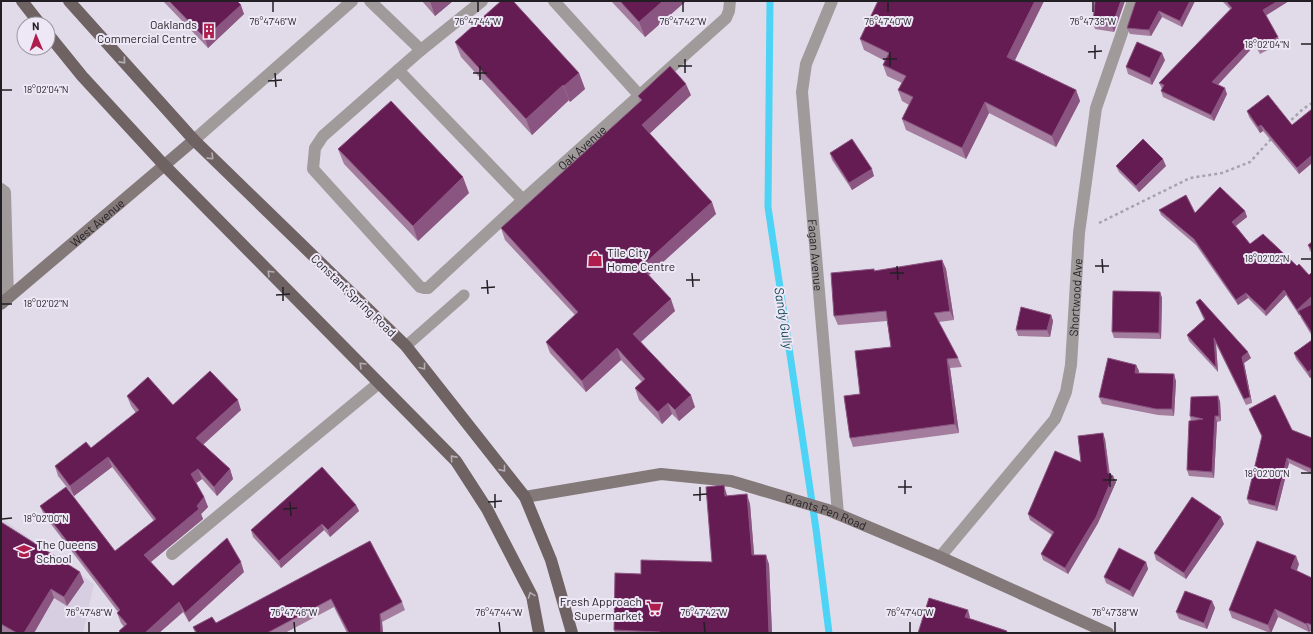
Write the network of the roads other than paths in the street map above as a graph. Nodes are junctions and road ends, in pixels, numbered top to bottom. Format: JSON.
{"nodes":[{"id":1,"x":22,"y":1,"type":"edge"},
{"id":2,"x":69,"y":1,"type":"edge"},
{"id":3,"x":352,"y":1,"type":"edge"},
{"id":4,"x":370,"y":1,"type":"edge"},
{"id":5,"x":482,"y":1,"type":"edge"},
{"id":6,"x":554,"y":1,"type":"edge"},
{"id":7,"x":730,"y":1,"type":"edge"},
{"id":8,"x":832,"y":1,"type":"edge"},
{"id":9,"x":1133,"y":1,"type":"edge"},
{"id":10,"x":34,"y":16,"type":"edge"},
{"id":11,"x":56,"y":44,"type":"edge"},
{"id":12,"x":421,"y":50,"type":"junction"},
{"id":13,"x":398,"y":70,"type":"junction"},
{"id":14,"x":640,"y":96,"type":"junction"},
{"id":15,"x":194,"y":140,"type":"junction"},
{"id":16,"x":164,"y":165,"type":"junction"},
{"id":17,"x":1,"y":188,"type":"edge"},
{"id":18,"x":523,"y":200,"type":"junction"},
{"id":19,"x":464,"y":295,"type":"dead end"},
{"id":20,"x":4,"y":301,"type":"edge"},
{"id":21,"x":406,"y":346,"type":"junction"},
{"id":22,"x":379,"y":382,"type":"junction"},
{"id":23,"x":525,"y":497,"type":"junction"},
{"id":24,"x":833,"y":512,"type":"junction"},
{"id":25,"x":172,"y":554,"type":"dead end"},
{"id":26,"x":940,"y":557,"type":"junction"},
{"id":27,"x":539,"y":633,"type":"edge"},
{"id":28,"x":572,"y":633,"type":"edge"},
{"id":29,"x":1108,"y":633,"type":"edge"}],
"edges":[{"from":1,"to":10,"type":"main road"},
{"from":2,"to":15,"type":"main road","name":"Constant Spring Road","one_way":true},
{"from":3,"to":15,"type":"street"},
{"from":4,"to":12,"type":"street"},
{"from":5,"to":12,"type":"street"},
{"from":6,"to":14,"type":"street"},
{"from":7,"to":14,"type":"street","name":"Oak Avenue"},
{"from":8,"to":24,"type":"street","name":"Fagan Avenue"},
{"from":9,"to":26,"type":"street","name":"Shortwood Ave"},
{"from":11,"to":16,"type":"main road"},
{"from":12,"to":13,"type":"street"},
{"from":13,"to":18,"type":"street"},
{"from":13,"to":18,"type":"street","name":"Oak Avenue"},
{"from":14,"to":18,"type":"street","name":"Oak Avenue"},
{"from":15,"to":16,"type":"street","name":"West Avenue"},
{"from":15,"to":21,"type":"main road","name":"Constant Spring Road","one_way":true},
{"from":16,"to":20,"type":"street","name":"West Avenue"},
{"from":22,"to":16,"type":"main road","one_way":true},
{"from":17,"to":20,"type":"street"},
{"from":19,"to":21,"type":"lane"},
{"from":21,"to":23,"type":"main road","name":"Constant Spring Road","one_way":true},
{"from":22,"to":25,"type":"street"},
{"from":27,"to":22,"type":"main road","one_way":true},
{"from":23,"to":24,"type":"street","name":"Grants Pen Road"},
{"from":23,"to":28,"type":"main road","name":"Constant Spring Road"},
{"from":24,"to":26,"type":"street","name":"Grants Pen Road"},
{"from":26,"to":29,"type":"street","name":"Grants Pen Road"}]}
